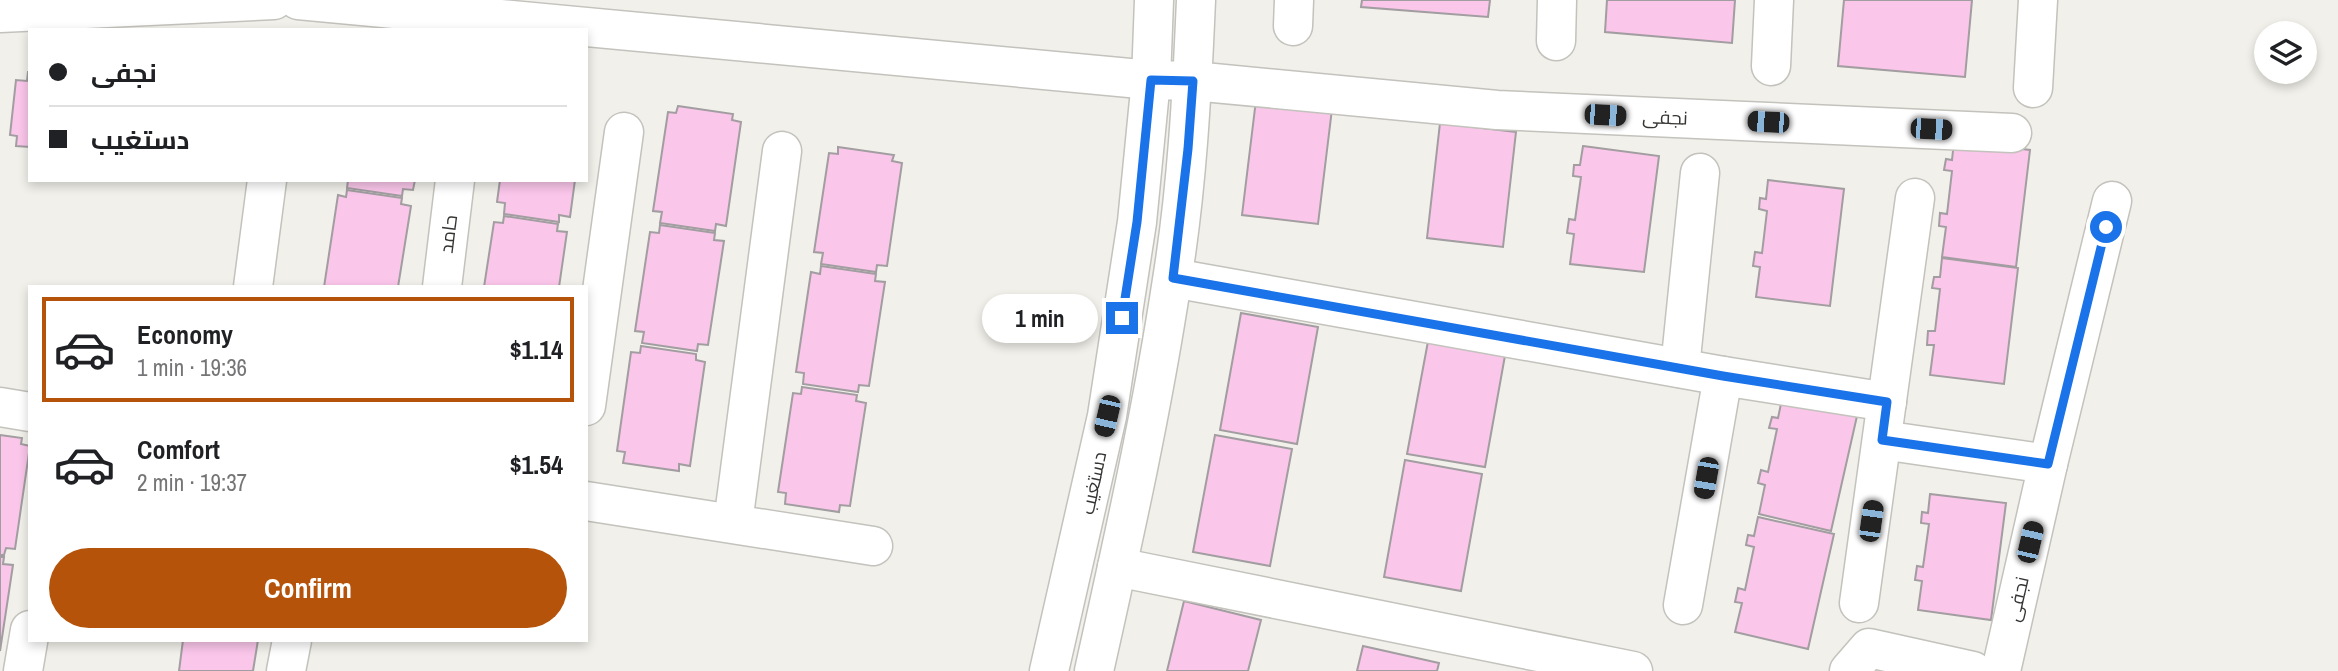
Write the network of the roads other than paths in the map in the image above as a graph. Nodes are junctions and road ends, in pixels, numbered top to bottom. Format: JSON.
{"nodes":[{"id":1,"x":274,"y":0,"type":"edge"},
{"id":2,"x":290,"y":0,"type":"edge"},
{"id":3,"x":298,"y":0,"type":"edge"},
{"id":4,"x":1154,"y":0,"type":"edge"},
{"id":5,"x":1196,"y":0,"type":"edge"},
{"id":6,"x":1557,"y":0,"type":"edge"},
{"id":7,"x":1774,"y":0,"type":"edge"},
{"id":8,"x":2038,"y":0,"type":"edge"},
{"id":9,"x":0,"y":13,"type":"edge"},
{"id":10,"x":286,"y":28,"type":"edge"},
{"id":11,"x":1556,"y":41,"type":"dead end"},
{"id":12,"x":1771,"y":66,"type":"dead end"},
{"id":13,"x":1151,"y":80,"type":"junction"},
{"id":14,"x":1193,"y":81,"type":"junction"},
{"id":15,"x":2033,"y":88,"type":"dead end"},
{"id":16,"x":624,"y":132,"type":"dead end"},
{"id":17,"x":2012,"y":133,"type":"dead end"},
{"id":18,"x":782,"y":150,"type":"dead end"},
{"id":19,"x":1700,"y":173,"type":"dead end"},
{"id":20,"x":267,"y":182,"type":"edge"},
{"id":21,"x":455,"y":182,"type":"edge"},
{"id":22,"x":1915,"y":198,"type":"dead end"},
{"id":23,"x":2112,"y":201,"type":"dead end"},
{"id":24,"x":1173,"y":278,"type":"junction"},
{"id":25,"x":253,"y":285,"type":"edge"},
{"id":26,"x":442,"y":285,"type":"edge"},
{"id":27,"x":1680,"y":368,"type":"junction"},
{"id":28,"x":1723,"y":376,"type":"junction"},
{"id":29,"x":588,"y":391,"type":"edge"},
{"id":30,"x":1887,"y":402,"type":"junction"},
{"id":31,"x":0,"y":408,"type":"edge"},
{"id":32,"x":28,"y":412,"type":"edge"},
{"id":33,"x":1882,"y":440,"type":"junction"},
{"id":34,"x":2048,"y":464,"type":"junction"},
{"id":35,"x":588,"y":501,"type":"edge"},
{"id":36,"x":733,"y":523,"type":"junction"},
{"id":37,"x":873,"y":545,"type":"dead end"},
{"id":38,"x":1117,"y":567,"type":"junction"},
{"id":39,"x":1859,"y":603,"type":"dead end"},
{"id":40,"x":1683,"y":605,"type":"dead end"},
{"id":41,"x":28,"y":642,"type":"edge"},
{"id":42,"x":292,"y":642,"type":"edge"},
{"id":43,"x":23,"y":671,"type":"edge"},
{"id":44,"x":286,"y":671,"type":"edge"},
{"id":45,"x":1049,"y":671,"type":"edge"},
{"id":46,"x":1094,"y":671,"type":"edge"},
{"id":47,"x":1633,"y":671,"type":"edge"},
{"id":48,"x":1849,"y":671,"type":"edge"},
{"id":49,"x":1973,"y":671,"type":"edge"},
{"id":50,"x":2001,"y":671,"type":"edge"}],
"edges":[{"from":1,"to":9,"type":"street"},
{"from":2,"to":10,"type":"street"},
{"from":3,"to":13,"type":"street","name":"نجفی"},
{"from":4,"to":13,"type":"street","name":"دستغیب"},
{"from":5,"to":14,"type":"street"},
{"from":6,"to":11,"type":"street"},
{"from":7,"to":12,"type":"street"},
{"from":8,"to":15,"type":"street"},
{"from":13,"to":14,"type":"street","name":"نجفی"},
{"from":13,"to":45,"type":"street","name":"دستغیب"},
{"from":14,"to":17,"type":"street","name":"نجفی"},
{"from":14,"to":24,"type":"street"},
{"from":16,"to":29,"type":"street"},
{"from":18,"to":36,"type":"street"},
{"from":19,"to":27,"type":"street"},
{"from":20,"to":25,"type":"street"},
{"from":21,"to":26,"type":"street","name":"حامد"},
{"from":22,"to":30,"type":"street"},
{"from":23,"to":34,"type":"street","name":"نجفی"},
{"from":24,"to":27,"type":"street"},
{"from":24,"to":38,"type":"street"},
{"from":27,"to":28,"type":"street"},
{"from":28,"to":30,"type":"street"},
{"from":28,"to":40,"type":"street"},
{"from":30,"to":33,"type":"street"},
{"from":31,"to":32,"type":"street"},
{"from":33,"to":34,"type":"street"},
{"from":33,"to":39,"type":"street"},
{"from":34,"to":50,"type":"street","name":"نجفی"},
{"from":35,"to":36,"type":"street"},
{"from":36,"to":37,"type":"street"},
{"from":38,"to":46,"type":"street"},
{"from":38,"to":47,"type":"street"},
{"from":41,"to":43,"type":"street"},
{"from":42,"to":44,"type":"street"},
{"from":48,"to":49,"type":"street"}]}
